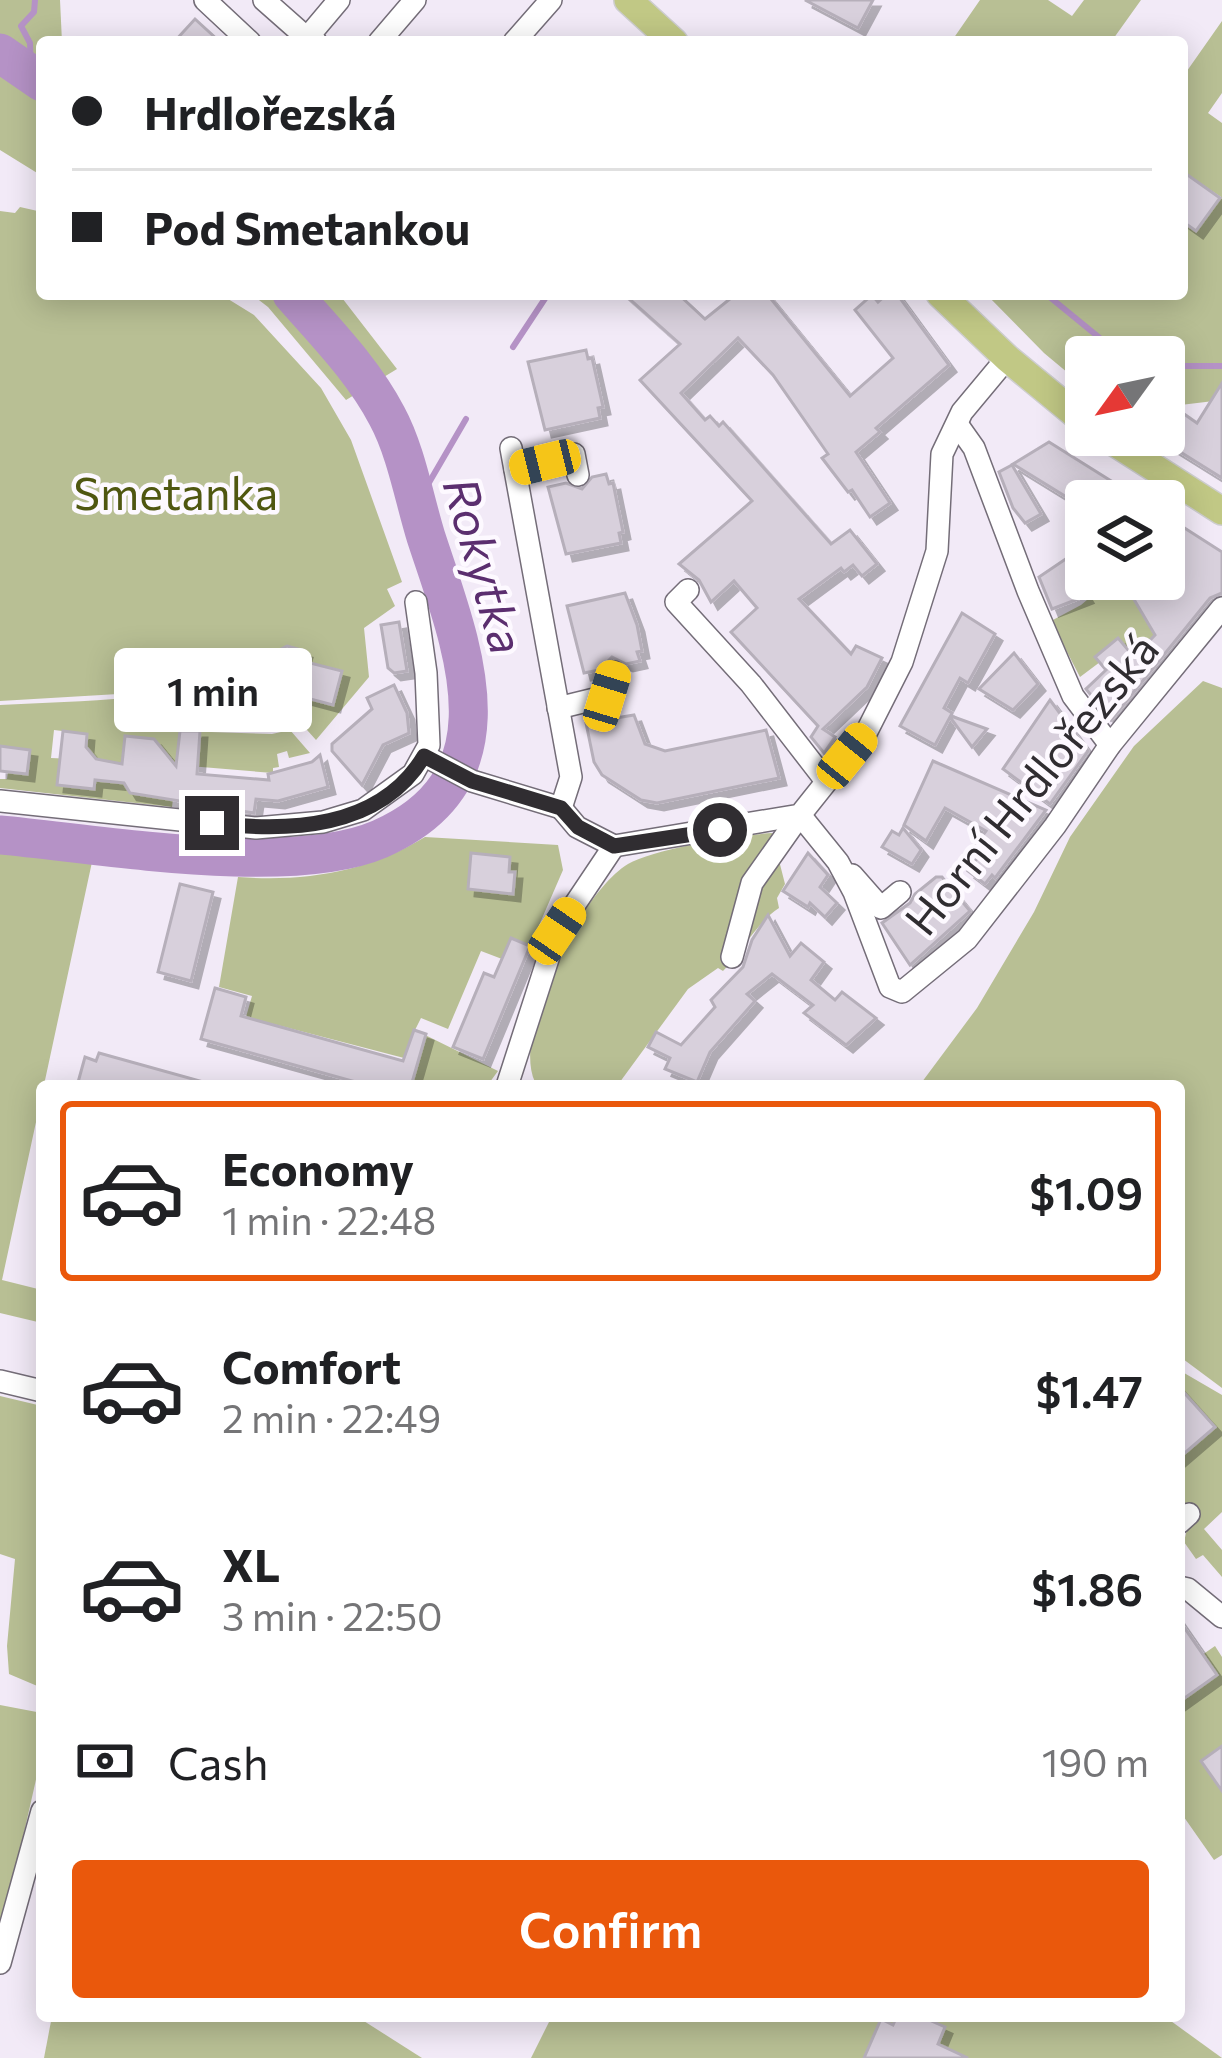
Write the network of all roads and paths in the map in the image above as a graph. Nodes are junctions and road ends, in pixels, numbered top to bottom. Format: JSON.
{"nodes":[{"id":1,"x":206,"y":0,"type":"edge"},
{"id":2,"x":264,"y":0,"type":"edge"},
{"id":3,"x":339,"y":0,"type":"edge"},
{"id":4,"x":415,"y":0,"type":"edge"},
{"id":5,"x":551,"y":0,"type":"edge"},
{"id":6,"x":628,"y":0,"type":"edge"},
{"id":7,"x":244,"y":36,"type":"edge"},
{"id":8,"x":306,"y":36,"type":"edge"},
{"id":9,"x":314,"y":36,"type":"edge"},
{"id":10,"x":384,"y":36,"type":"edge"},
{"id":11,"x":519,"y":36,"type":"edge"},
{"id":12,"x":667,"y":36,"type":"edge"},
{"id":13,"x":946,"y":300,"type":"edge"},
{"id":14,"x":1006,"y":358,"type":"junction"},
{"id":15,"x":1065,"y":406,"type":"edge"},
{"id":16,"x":957,"y":424,"type":"junction"},
{"id":17,"x":576,"y":454,"type":"dead end"},
{"id":18,"x":1136,"y":456,"type":"edge"},
{"id":19,"x":1222,"y":511,"type":"edge"},
{"id":20,"x":688,"y":590,"type":"dead end"},
{"id":21,"x":416,"y":602,"type":"dead end"},
{"id":22,"x":1222,"y":608,"type":"edge"},
{"id":23,"x":614,"y":672,"type":"dead end"},
{"id":24,"x":558,"y":708,"type":"junction"},
{"id":25,"x":1110,"y":745,"type":"junction"},
{"id":26,"x":430,"y":759,"type":"junction"},
{"id":27,"x":826,"y":781,"type":"junction"},
{"id":28,"x":0,"y":801,"type":"edge"},
{"id":29,"x":561,"y":808,"type":"junction"},
{"id":30,"x":800,"y":815,"type":"junction"},
{"id":31,"x":614,"y":846,"type":"junction"},
{"id":32,"x":838,"y":862,"type":"junction"},
{"id":33,"x":900,"y":892,"type":"dead end"},
{"id":34,"x":732,"y":957,"type":"dead end"},
{"id":35,"x":509,"y":1080,"type":"edge"},
{"id":36,"x":0,"y":1381,"type":"edge"},
{"id":37,"x":36,"y":1389,"type":"edge"},
{"id":38,"x":1185,"y":1588,"type":"edge"},
{"id":39,"x":1222,"y":1617,"type":"edge"},
{"id":40,"x":36,"y":1833,"type":"edge"},
{"id":41,"x":0,"y":1963,"type":"edge"}],
"edges":[{"from":1,"to":7,"type":"street"},
{"from":2,"to":8,"type":"street"},
{"from":3,"to":9,"type":"street"},
{"from":4,"to":10,"type":"street"},
{"from":5,"to":11,"type":"street"},
{"from":6,"to":12,"type":"main road"},
{"from":13,"to":14,"type":"main road"},
{"from":14,"to":15,"type":"main road"},
{"from":14,"to":16,"type":"street"},
{"from":16,"to":25,"type":"street"},
{"from":16,"to":27,"type":"street"},
{"from":17,"to":24,"type":"street"},
{"from":18,"to":19,"type":"main road"},
{"from":20,"to":27,"type":"street"},
{"from":21,"to":26,"type":"street"},
{"from":22,"to":25,"type":"street","name":"Horní Hrdlořezská"},
{"from":23,"to":24,"type":"street"},
{"from":24,"to":29,"type":"street"},
{"from":25,"to":32,"type":"street","name":"Horní Hrdlořezská"},
{"from":26,"to":28,"type":"street"},
{"from":26,"to":29,"type":"street"},
{"from":27,"to":30,"type":"street"},
{"from":29,"to":31,"type":"street"},
{"from":30,"to":31,"type":"street"},
{"from":30,"to":32,"type":"street"},
{"from":30,"to":34,"type":"street"},
{"from":31,"to":35,"type":"street"},
{"from":32,"to":33,"type":"street"},
{"from":36,"to":37,"type":"street"},
{"from":38,"to":39,"type":"street"},
{"from":40,"to":41,"type":"street"}]}
